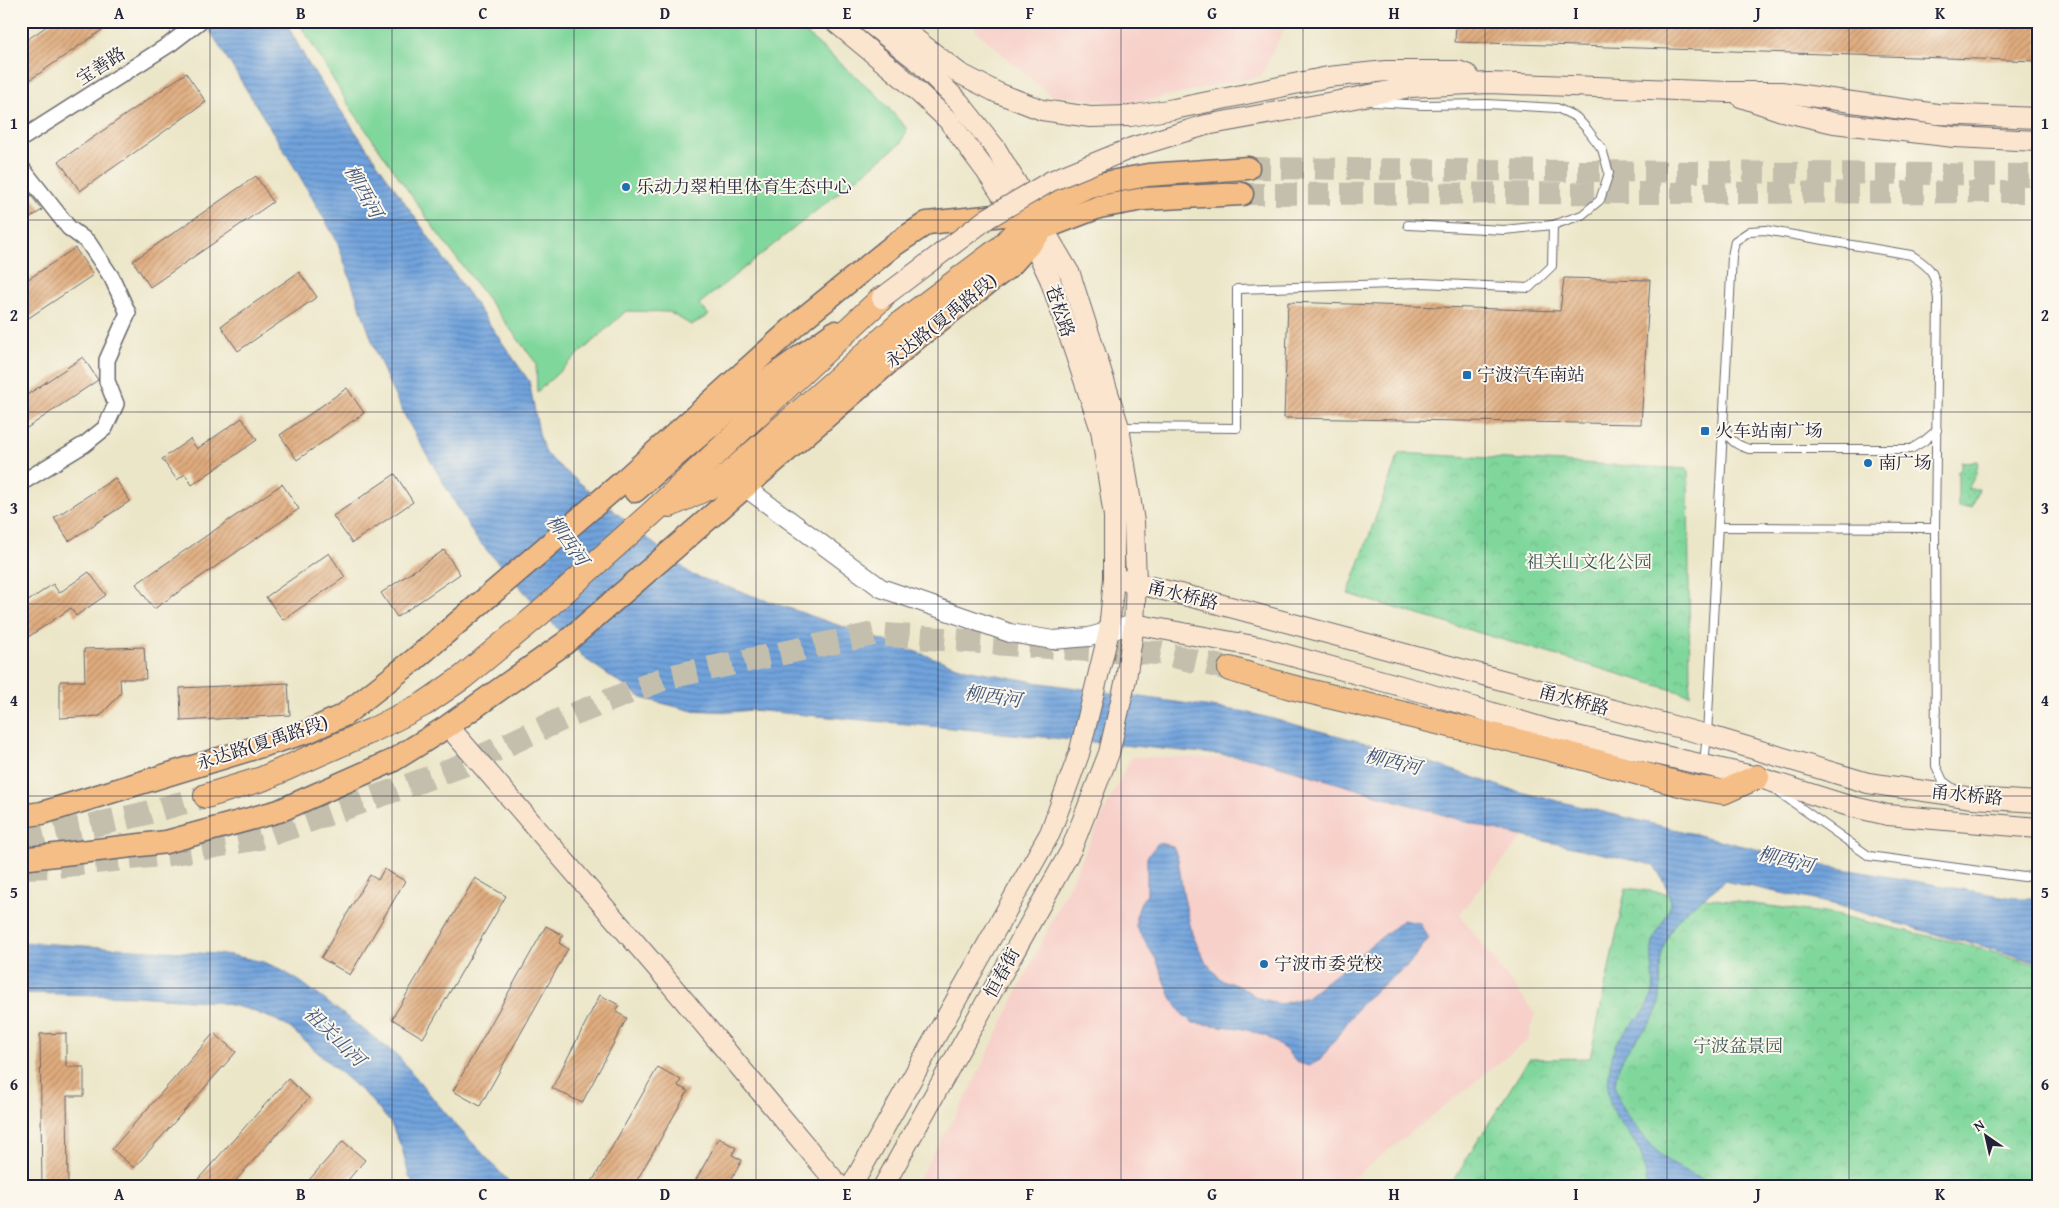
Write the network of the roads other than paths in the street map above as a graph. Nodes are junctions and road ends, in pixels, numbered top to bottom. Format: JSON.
{"nodes":[{"id":1,"x":200,"y":21,"type":"edge"},
{"id":2,"x":834,"y":21,"type":"edge"},
{"id":3,"x":867,"y":21,"type":"edge"},
{"id":4,"x":892,"y":21,"type":"edge"},
{"id":5,"x":1489,"y":83,"type":"junction"},
{"id":6,"x":1728,"y":92,"type":"junction"},
{"id":7,"x":1344,"y":100,"type":"junction"},
{"id":8,"x":2038,"y":118,"type":"edge"},
{"id":9,"x":21,"y":140,"type":"edge"},
{"id":10,"x":2038,"y":141,"type":"edge"},
{"id":11,"x":21,"y":167,"type":"edge"},
{"id":12,"x":1248,"y":168,"type":"tunnel mouth"},
{"id":13,"x":1242,"y":194,"type":"tunnel mouth"},
{"id":14,"x":1408,"y":225,"type":"dead end"},
{"id":15,"x":1553,"y":225,"type":"junction"},
{"id":16,"x":1033,"y":226,"type":"junction"},
{"id":17,"x":882,"y":298,"type":"junction"},
{"id":18,"x":1725,"y":422,"type":"junction"},
{"id":19,"x":1119,"y":427,"type":"junction"},
{"id":20,"x":1937,"y":430,"type":"junction"},
{"id":21,"x":21,"y":483,"type":"edge"},
{"id":22,"x":628,"y":487,"type":"junction"},
{"id":23,"x":746,"y":488,"type":"junction"},
{"id":24,"x":652,"y":513,"type":"junction"},
{"id":25,"x":1718,"y":527,"type":"junction"},
{"id":26,"x":1935,"y":528,"type":"junction"},
{"id":27,"x":1114,"y":578,"type":"junction"},
{"id":28,"x":1136,"y":583,"type":"junction"},
{"id":29,"x":1134,"y":624,"type":"junction"},
{"id":30,"x":1109,"y":632,"type":"junction"},
{"id":31,"x":1230,"y":669,"type":"tunnel mouth"},
{"id":32,"x":1099,"y":676,"type":"joint"},
{"id":33,"x":1126,"y":679,"type":"joint"},
{"id":34,"x":448,"y":726,"type":"junction"},
{"id":35,"x":1707,"y":735,"type":"junction"},
{"id":36,"x":1704,"y":764,"type":"junction"},
{"id":37,"x":1757,"y":777,"type":"junction"},
{"id":38,"x":206,"y":796,"type":"tunnel mouth"},
{"id":39,"x":1972,"y":798,"type":"junction"},
{"id":40,"x":2038,"y":802,"type":"edge"},
{"id":41,"x":21,"y":816,"type":"edge"},
{"id":42,"x":2038,"y":828,"type":"edge"},
{"id":43,"x":21,"y":859,"type":"edge"},
{"id":44,"x":2038,"y":875,"type":"edge"},
{"id":45,"x":840,"y":1187,"type":"edge"},
{"id":46,"x":852,"y":1187,"type":"edge"},
{"id":47,"x":883,"y":1187,"type":"edge"}],
"edges":[{"from":1,"to":9,"type":"street","name":"宝善路"},
{"from":2,"to":16,"type":"main road","name":"苍松路"},
{"from":3,"to":16,"type":"main road","name":"苍松路"},
{"from":4,"to":5,"type":"main road"},
{"from":5,"to":6,"type":"main road"},
{"from":5,"to":7,"type":"main road"},
{"from":6,"to":8,"type":"main road"},
{"from":6,"to":10,"type":"main road"},
{"from":7,"to":15,"type":"lane"},
{"from":7,"to":17,"type":"main road","bridge":true},
{"from":11,"to":21,"type":"street"},
{"from":12,"to":16,"type":"main road"},
{"from":13,"to":16,"type":"main road","name":"永达路(夏禹路段)"},
{"from":14,"to":15,"type":"lane"},
{"from":15,"to":19,"type":"lane"},
{"from":16,"to":19,"type":"main road","name":"苍松路"},
{"from":16,"to":22,"type":"main road","name":"永达路(夏禹路段)"},
{"from":16,"to":23,"type":"main road","name":"永达路(夏禹路段)"},
{"from":16,"to":24,"type":"highway"},
{"from":16,"to":27,"type":"main road","name":"苍松路"},
{"from":17,"to":22,"type":"main road"},
{"from":17,"to":24,"type":"highway"},
{"from":18,"to":20,"type":"lane"},
{"from":18,"to":20,"type":"lane"},
{"from":18,"to":25,"type":"lane"},
{"from":19,"to":28,"type":"main road","name":"苍松路"},
{"from":20,"to":26,"type":"lane"},
{"from":22,"to":41,"type":"main road","name":"永达路(夏禹路段)"},
{"from":23,"to":30,"type":"street"},
{"from":23,"to":34,"type":"main road","name":"永达路(夏禹路段)"},
{"from":24,"to":38,"type":"highway"},
{"from":25,"to":26,"type":"lane"},
{"from":25,"to":35,"type":"lane"},
{"from":26,"to":39,"type":"lane"},
{"from":27,"to":28,"type":"main road","name":"甬水桥路"},
{"from":27,"to":30,"type":"main road","name":"苍松路"},
{"from":28,"to":29,"type":"main road","name":"苍松路"},
{"from":28,"to":35,"type":"main road","name":"甬水桥路"},
{"from":29,"to":30,"type":"street"},
{"from":29,"to":33,"type":"main road","name":"苍松路"},
{"from":29,"to":36,"type":"main road","name":"甬水桥路"},
{"from":30,"to":32,"type":"main road","name":"苍松路"},
{"from":31,"to":37,"type":"highway"},
{"from":32,"to":46,"type":"main road","name":"恒春街"},
{"from":33,"to":47,"type":"main road","name":"恒春街"},
{"from":34,"to":43,"type":"main road"},
{"from":34,"to":45,"type":"main road"},
{"from":35,"to":36,"type":"lane"},
{"from":35,"to":39,"type":"main road","name":"甬水桥路"},
{"from":36,"to":37,"type":"main road","name":"甬水桥路"},
{"from":37,"to":42,"type":"main road","name":"甬水桥路"},
{"from":37,"to":44,"type":"lane"},
{"from":39,"to":40,"type":"main road","name":"甬水桥路"}]}
